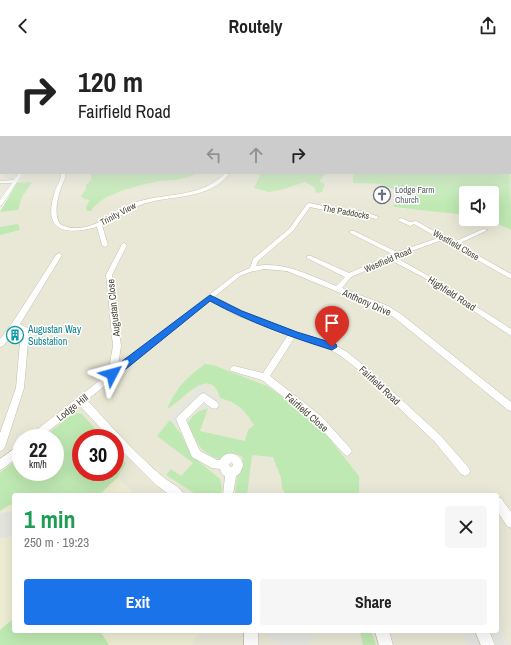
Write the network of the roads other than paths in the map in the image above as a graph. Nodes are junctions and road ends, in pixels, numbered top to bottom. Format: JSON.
{"nodes":[{"id":1,"x":20,"y":174,"type":"edge"},
{"id":2,"x":63,"y":174,"type":"edge"},
{"id":3,"x":227,"y":174,"type":"edge"},
{"id":4,"x":15,"y":181,"type":"junction"},
{"id":5,"x":0,"y":182,"type":"edge"},
{"id":6,"x":0,"y":204,"type":"edge"},
{"id":7,"x":376,"y":217,"type":"dead end"},
{"id":8,"x":401,"y":220,"type":"dead end"},
{"id":9,"x":99,"y":225,"type":"junction"},
{"id":10,"x":485,"y":230,"type":"dead end"},
{"id":11,"x":352,"y":232,"type":"dead end"},
{"id":12,"x":443,"y":238,"type":"junction"},
{"id":13,"x":454,"y":244,"type":"junction"},
{"id":14,"x":105,"y":245,"type":"dead end"},
{"id":15,"x":124,"y":246,"type":"dead end"},
{"id":16,"x":59,"y":255,"type":"dead end"},
{"id":17,"x":394,"y":256,"type":"junction"},
{"id":18,"x":308,"y":257,"type":"dead end"},
{"id":19,"x":253,"y":268,"type":"junction"},
{"id":20,"x":243,"y":272,"type":"joint"},
{"id":21,"x":349,"y":276,"type":"junction"},
{"id":22,"x":511,"y":277,"type":"edge"},
{"id":23,"x":337,"y":289,"type":"junction"},
{"id":24,"x":210,"y":298,"type":"junction"},
{"id":25,"x":14,"y":326,"type":"junction"},
{"id":26,"x":511,"y":333,"type":"edge"},
{"id":27,"x":293,"y":334,"type":"junction"},
{"id":28,"x":0,"y":344,"type":"edge"},
{"id":29,"x":234,"y":369,"type":"dead end"},
{"id":30,"x":112,"y":374,"type":"junction"},
{"id":31,"x":265,"y":377,"type":"junction"},
{"id":32,"x":81,"y":400,"type":"junction"},
{"id":33,"x":214,"y":405,"type":"dead end"},
{"id":34,"x":511,"y":407,"type":"edge"},
{"id":35,"x":44,"y":429,"type":"edge"},
{"id":36,"x":0,"y":447,"type":"edge"},
{"id":37,"x":347,"y":451,"type":"dead end"},
{"id":38,"x":12,"y":455,"type":"edge"},
{"id":39,"x":0,"y":465,"type":"edge"},
{"id":40,"x":464,"y":471,"type":"dead end"},
{"id":41,"x":176,"y":493,"type":"edge"},
{"id":42,"x":228,"y":493,"type":"edge"},
{"id":43,"x":499,"y":505,"type":"edge"},
{"id":44,"x":511,"y":522,"type":"edge"},
{"id":45,"x":251,"y":633,"type":"edge"},
{"id":46,"x":383,"y":633,"type":"edge"},
{"id":47,"x":483,"y":633,"type":"edge"},
{"id":48,"x":251,"y":645,"type":"edge"},
{"id":49,"x":386,"y":645,"type":"edge"},
{"id":50,"x":488,"y":645,"type":"edge"}],
"edges":[{"from":1,"to":4,"type":"street"},
{"from":2,"to":9,"type":"street","name":"Trinity View"},
{"from":3,"to":9,"type":"street","name":"Trinity View"},
{"from":4,"to":5,"type":"street"},
{"from":4,"to":6,"type":"street"},
{"from":7,"to":19,"type":"street","name":"The Paddocks"},
{"from":8,"to":12,"type":"street","name":"Westfield Close"},
{"from":9,"to":14,"type":"street"},
{"from":10,"to":13,"type":"street"},
{"from":11,"to":17,"type":"street","name":"Highfield Road"},
{"from":12,"to":13,"type":"street","name":"Westfield Close"},
{"from":12,"to":17,"type":"street","name":"Westfield Road"},
{"from":13,"to":22,"type":"street","name":"Westfield Close"},
{"from":15,"to":30,"type":"street","name":"Augustan Close"},
{"from":16,"to":25,"type":"street"},
{"from":17,"to":21,"type":"street","name":"Westfield Road"},
{"from":17,"to":26,"type":"street","name":"Highfield Road"},
{"from":18,"to":21,"type":"street"},
{"from":19,"to":20,"type":"street","name":"Anthony Drive"},
{"from":19,"to":23,"type":"street","name":"Anthony Drive"},
{"from":20,"to":24,"type":"street","name":"Lodge Hill"},
{"from":21,"to":23,"type":"street","name":"Westfield Road"},
{"from":23,"to":34,"type":"street","name":"Anthony Drive"},
{"from":24,"to":27,"type":"street","name":"Fairfield Road"},
{"from":24,"to":30,"type":"street","name":"Lodge Hill"},
{"from":25,"to":28,"type":"street"},
{"from":25,"to":36,"type":"street"},
{"from":27,"to":31,"type":"street"},
{"from":27,"to":40,"type":"street","name":"Fairfield Road"},
{"from":29,"to":31,"type":"street","name":"Fairfield Close"},
{"from":30,"to":32,"type":"street","name":"Lodge Hill"},
{"from":31,"to":37,"type":"street","name":"Fairfield Close"},
{"from":32,"to":35,"type":"street","name":"Lodge Hill"},
{"from":32,"to":41,"type":"street"},
{"from":33,"to":42,"type":"street"},
{"from":38,"to":39,"type":"street"},
{"from":43,"to":44,"type":"street"},
{"from":45,"to":48,"type":"street"},
{"from":46,"to":49,"type":"street"},
{"from":47,"to":50,"type":"street"}]}
